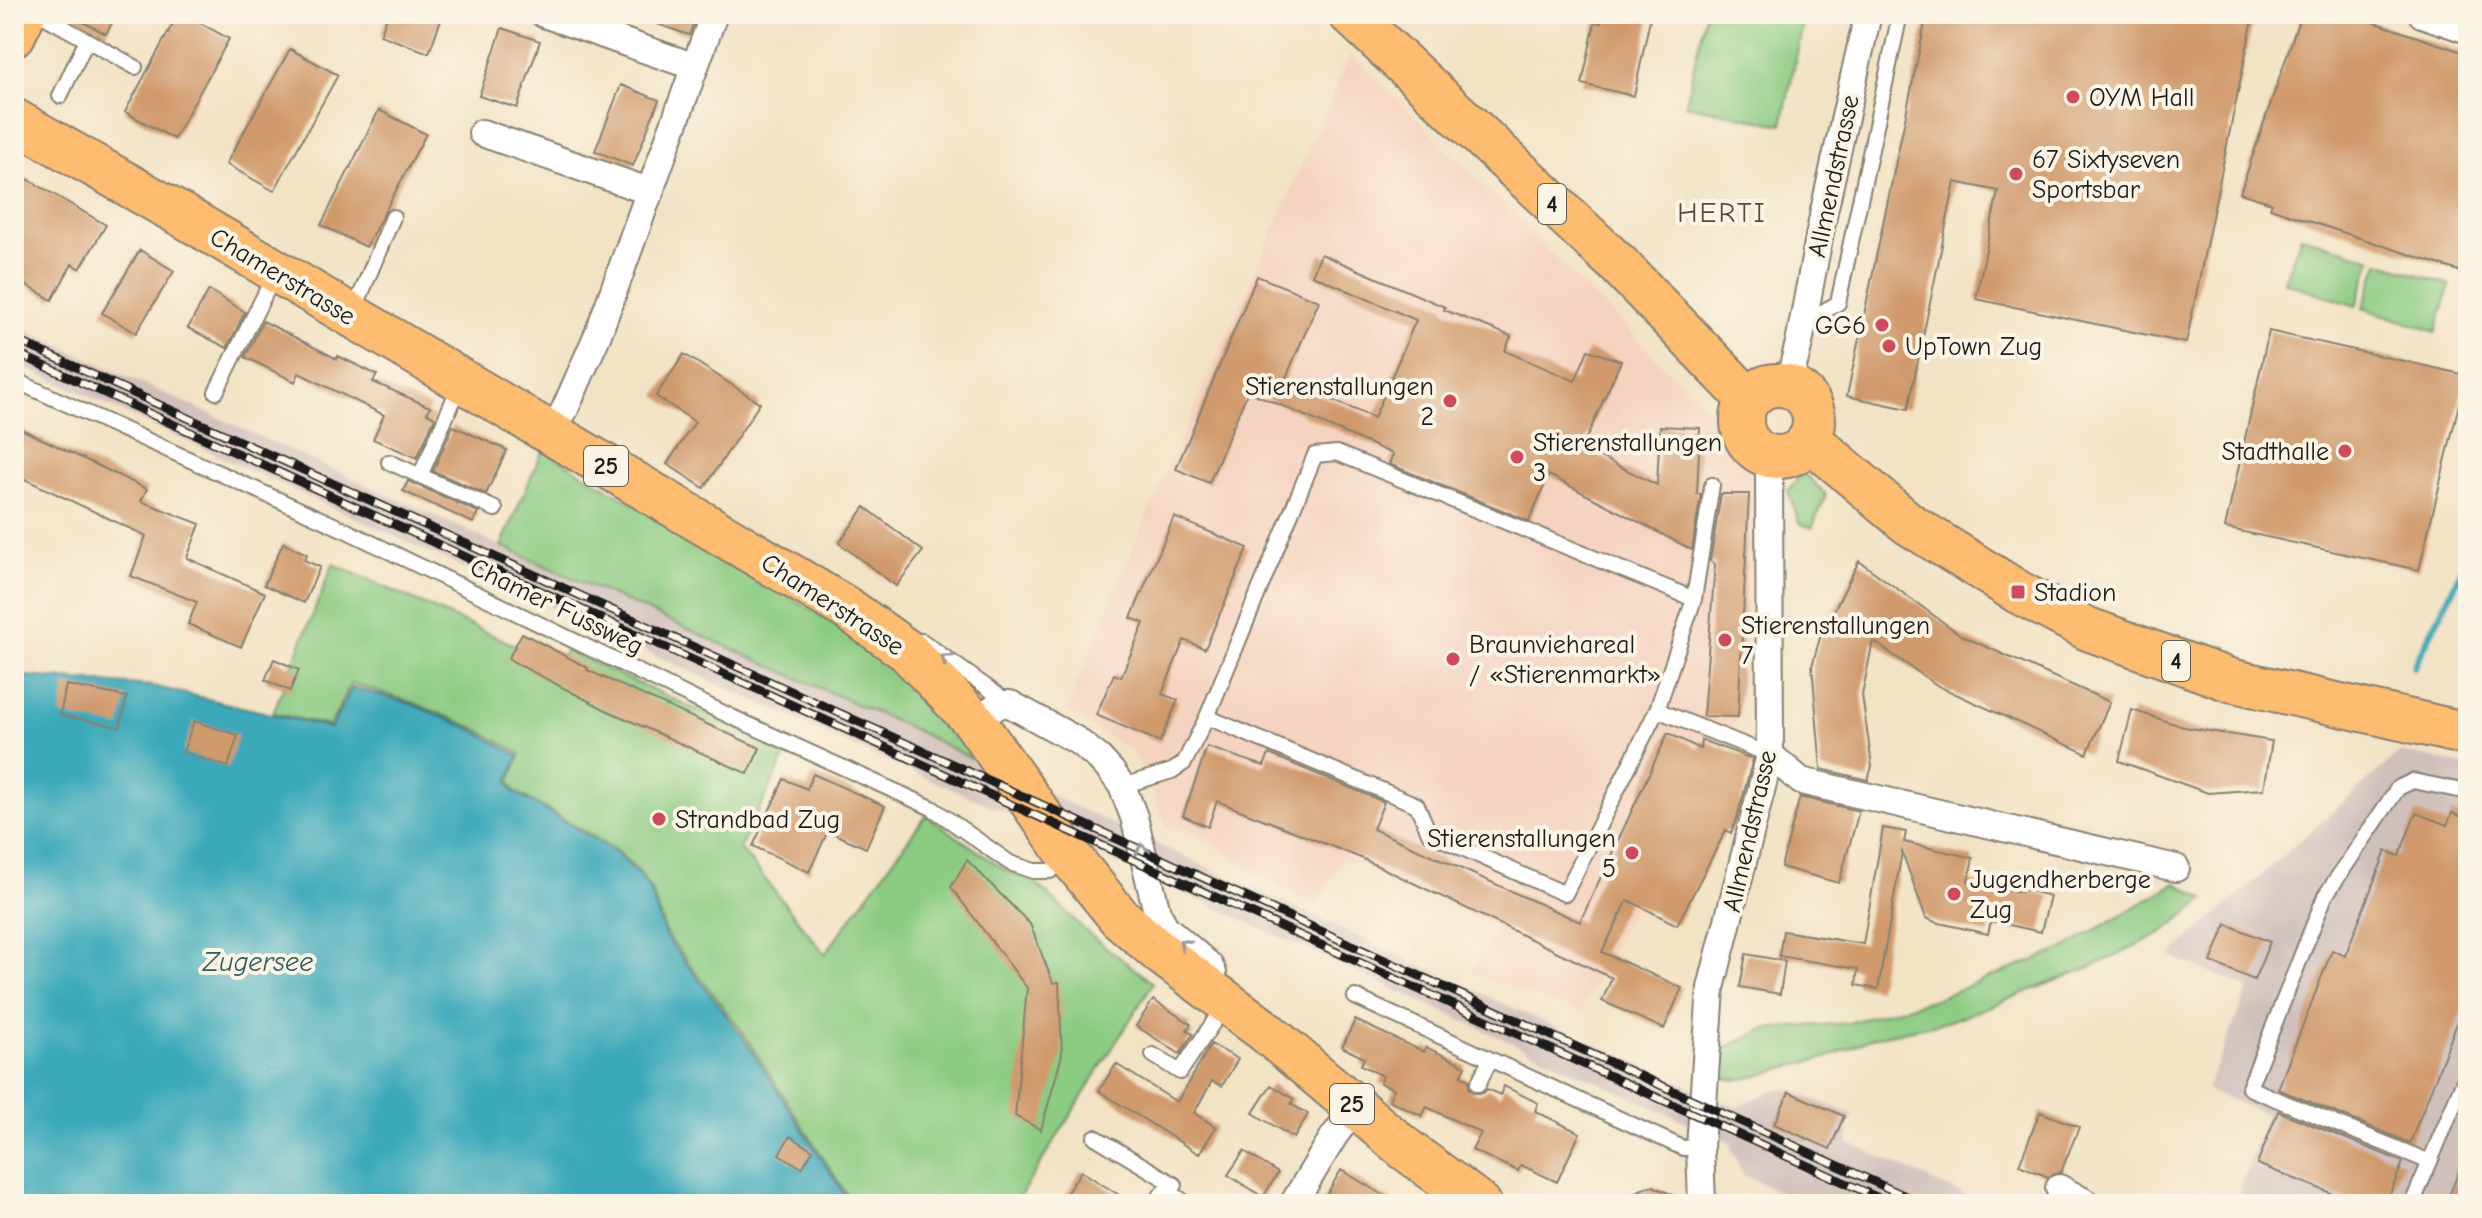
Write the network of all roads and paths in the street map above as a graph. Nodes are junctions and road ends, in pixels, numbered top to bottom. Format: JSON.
{"nodes":[{"id":1,"x":24,"y":14,"type":"edge"},
{"id":2,"x":40,"y":14,"type":"edge"},
{"id":3,"x":544,"y":14,"type":"edge"},
{"id":4,"x":714,"y":14,"type":"edge"},
{"id":5,"x":1350,"y":14,"type":"edge"},
{"id":6,"x":1868,"y":14,"type":"edge"},
{"id":7,"x":1900,"y":14,"type":"edge"},
{"id":8,"x":2422,"y":14,"type":"edge"},
{"id":9,"x":2468,"y":30,"type":"edge"},
{"id":10,"x":14,"y":35,"type":"edge"},
{"id":11,"x":87,"y":40,"type":"junction"},
{"id":12,"x":135,"y":67,"type":"dead end"},
{"id":13,"x":695,"y":67,"type":"junction"},
{"id":14,"x":60,"y":96,"type":"dead end"},
{"id":15,"x":14,"y":120,"type":"edge"},
{"id":16,"x":482,"y":133,"type":"dead end"},
{"id":17,"x":651,"y":192,"type":"junction"},
{"id":18,"x":393,"y":217,"type":"dead end"},
{"id":19,"x":190,"y":220,"type":"junction"},
{"id":20,"x":276,"y":272,"type":"junction"},
{"id":21,"x":360,"y":309,"type":"junction"},
{"id":22,"x":1803,"y":323,"type":"junction"},
{"id":23,"x":14,"y":380,"type":"edge"},
{"id":24,"x":461,"y":381,"type":"junction"},
{"id":25,"x":1788,"y":386,"type":"junction"},
{"id":26,"x":216,"y":392,"type":"dead end"},
{"id":27,"x":1749,"y":400,"type":"junction"},
{"id":28,"x":557,"y":423,"type":"junction"},
{"id":29,"x":1791,"y":448,"type":"junction"},
{"id":30,"x":389,"y":462,"type":"dead end"},
{"id":31,"x":420,"y":476,"type":"junction"},
{"id":32,"x":1712,"y":485,"type":"dead end"},
{"id":33,"x":495,"y":509,"type":"dead end"},
{"id":34,"x":835,"y":584,"type":"dead end"},
{"id":35,"x":1694,"y":599,"type":"junction"},
{"id":36,"x":861,"y":600,"type":"dead end"},
{"id":37,"x":909,"y":631,"type":"dead end"},
{"id":38,"x":1657,"y":710,"type":"junction"},
{"id":39,"x":992,"y":712,"type":"junction"},
{"id":40,"x":1207,"y":717,"type":"junction"},
{"id":41,"x":2468,"y":734,"type":"edge"},
{"id":42,"x":1770,"y":755,"type":"junction"},
{"id":43,"x":1122,"y":786,"type":"junction"},
{"id":44,"x":2468,"y":792,"type":"edge"},
{"id":45,"x":1071,"y":858,"type":"junction"},
{"id":46,"x":2176,"y":868,"type":"dead end"},
{"id":47,"x":1355,"y":997,"type":"dead end"},
{"id":48,"x":1227,"y":1001,"type":"junction"},
{"id":49,"x":1153,"y":1055,"type":"dead end"},
{"id":50,"x":1490,"y":1060,"type":"junction"},
{"id":51,"x":2468,"y":1071,"type":"edge"},
{"id":52,"x":1478,"y":1084,"type":"dead end"},
{"id":53,"x":1356,"y":1107,"type":"junction"},
{"id":54,"x":1095,"y":1137,"type":"dead end"},
{"id":55,"x":1700,"y":1147,"type":"junction"},
{"id":56,"x":2430,"y":1162,"type":"junction"},
{"id":57,"x":2059,"y":1188,"type":"dead end"},
{"id":58,"x":1172,"y":1201,"type":"edge"},
{"id":59,"x":1293,"y":1204,"type":"edge"},
{"id":60,"x":1480,"y":1204,"type":"edge"},
{"id":61,"x":1702,"y":1204,"type":"edge"},
{"id":62,"x":2088,"y":1204,"type":"edge"},
{"id":63,"x":2412,"y":1204,"type":"edge"}],
"edges":[{"from":1,"to":10,"type":"main road"},
{"from":2,"to":11,"type":"lane"},
{"from":3,"to":13,"type":"street"},
{"from":4,"to":13,"type":"street"},
{"from":5,"to":27,"type":"main road","number":"4"},
{"from":6,"to":22,"type":"street","name":"Allmendstrasse"},
{"from":7,"to":22,"type":"lane"},
{"from":8,"to":9,"type":"street"},
{"from":11,"to":12,"type":"lane"},
{"from":11,"to":14,"type":"lane"},
{"from":13,"to":17,"type":"street"},
{"from":15,"to":19,"type":"main road","name":"Chamerstrasse","number":"25"},
{"from":16,"to":17,"type":"street"},
{"from":17,"to":28,"type":"street"},
{"from":18,"to":21,"type":"lane"},
{"from":19,"to":20,"type":"main road","name":"Chamerstrasse","number":"25"},
{"from":19,"to":21,"type":"lane"},
{"from":20,"to":21,"type":"main road","name":"Chamerstrasse","number":"25"},
{"from":20,"to":26,"type":"lane"},
{"from":21,"to":24,"type":"main road","name":"Chamerstrasse","number":"25"},
{"from":22,"to":25,"type":"street","name":"Allmendstrasse"},
{"from":23,"to":45,"type":"lane","name":"Chamer Fussweg"},
{"from":24,"to":28,"type":"main road","name":"Chamerstrasse","number":"25"},
{"from":24,"to":31,"type":"lane"},
{"from":25,"to":27,"type":"main road"},
{"from":25,"to":29,"type":"main road"},
{"from":27,"to":29,"type":"main road","number":"4"},
{"from":28,"to":39,"type":"main road","name":"Chamerstrasse","number":"25"},
{"from":29,"to":41,"type":"main road","number":"4"},
{"from":29,"to":42,"type":"street","name":"Allmendstrasse"},
{"from":30,"to":31,"type":"lane"},
{"from":31,"to":33,"type":"lane"},
{"from":32,"to":35,"type":"lane"},
{"from":34,"to":36,"type":"lane"},
{"from":35,"to":38,"type":"lane"},
{"from":35,"to":40,"type":"lane"},
{"from":39,"to":37,"type":"lane","one_way":true},
{"from":38,"to":40,"type":"lane"},
{"from":38,"to":42,"type":"lane"},
{"from":39,"to":43,"type":"street","name":"Chamerstrasse"},
{"from":39,"to":45,"type":"main road","name":"Chamerstrasse","number":"25"},
{"from":40,"to":43,"type":"lane"},
{"from":42,"to":46,"type":"street"},
{"from":42,"to":55,"type":"street","name":"Allmendstrasse"},
{"from":48,"to":43,"type":"street","name":"Chamerstrasse","one_way":true},
{"from":44,"to":56,"type":"lane"},
{"from":45,"to":48,"type":"main road","name":"Chamerstrasse","number":"25"},
{"from":47,"to":50,"type":"lane"},
{"from":48,"to":49,"type":"lane"},
{"from":48,"to":53,"type":"main road","name":"Chamerstrasse","number":"25"},
{"from":50,"to":52,"type":"lane"},
{"from":50,"to":55,"type":"lane"},
{"from":51,"to":56,"type":"lane"},
{"from":53,"to":59,"type":"street"},
{"from":53,"to":60,"type":"main road","name":"Chamerstrasse","number":"25"},
{"from":54,"to":58,"type":"lane"},
{"from":55,"to":61,"type":"street","name":"Allmendstrasse"},
{"from":56,"to":63,"type":"lane"},
{"from":57,"to":62,"type":"street"}]}
